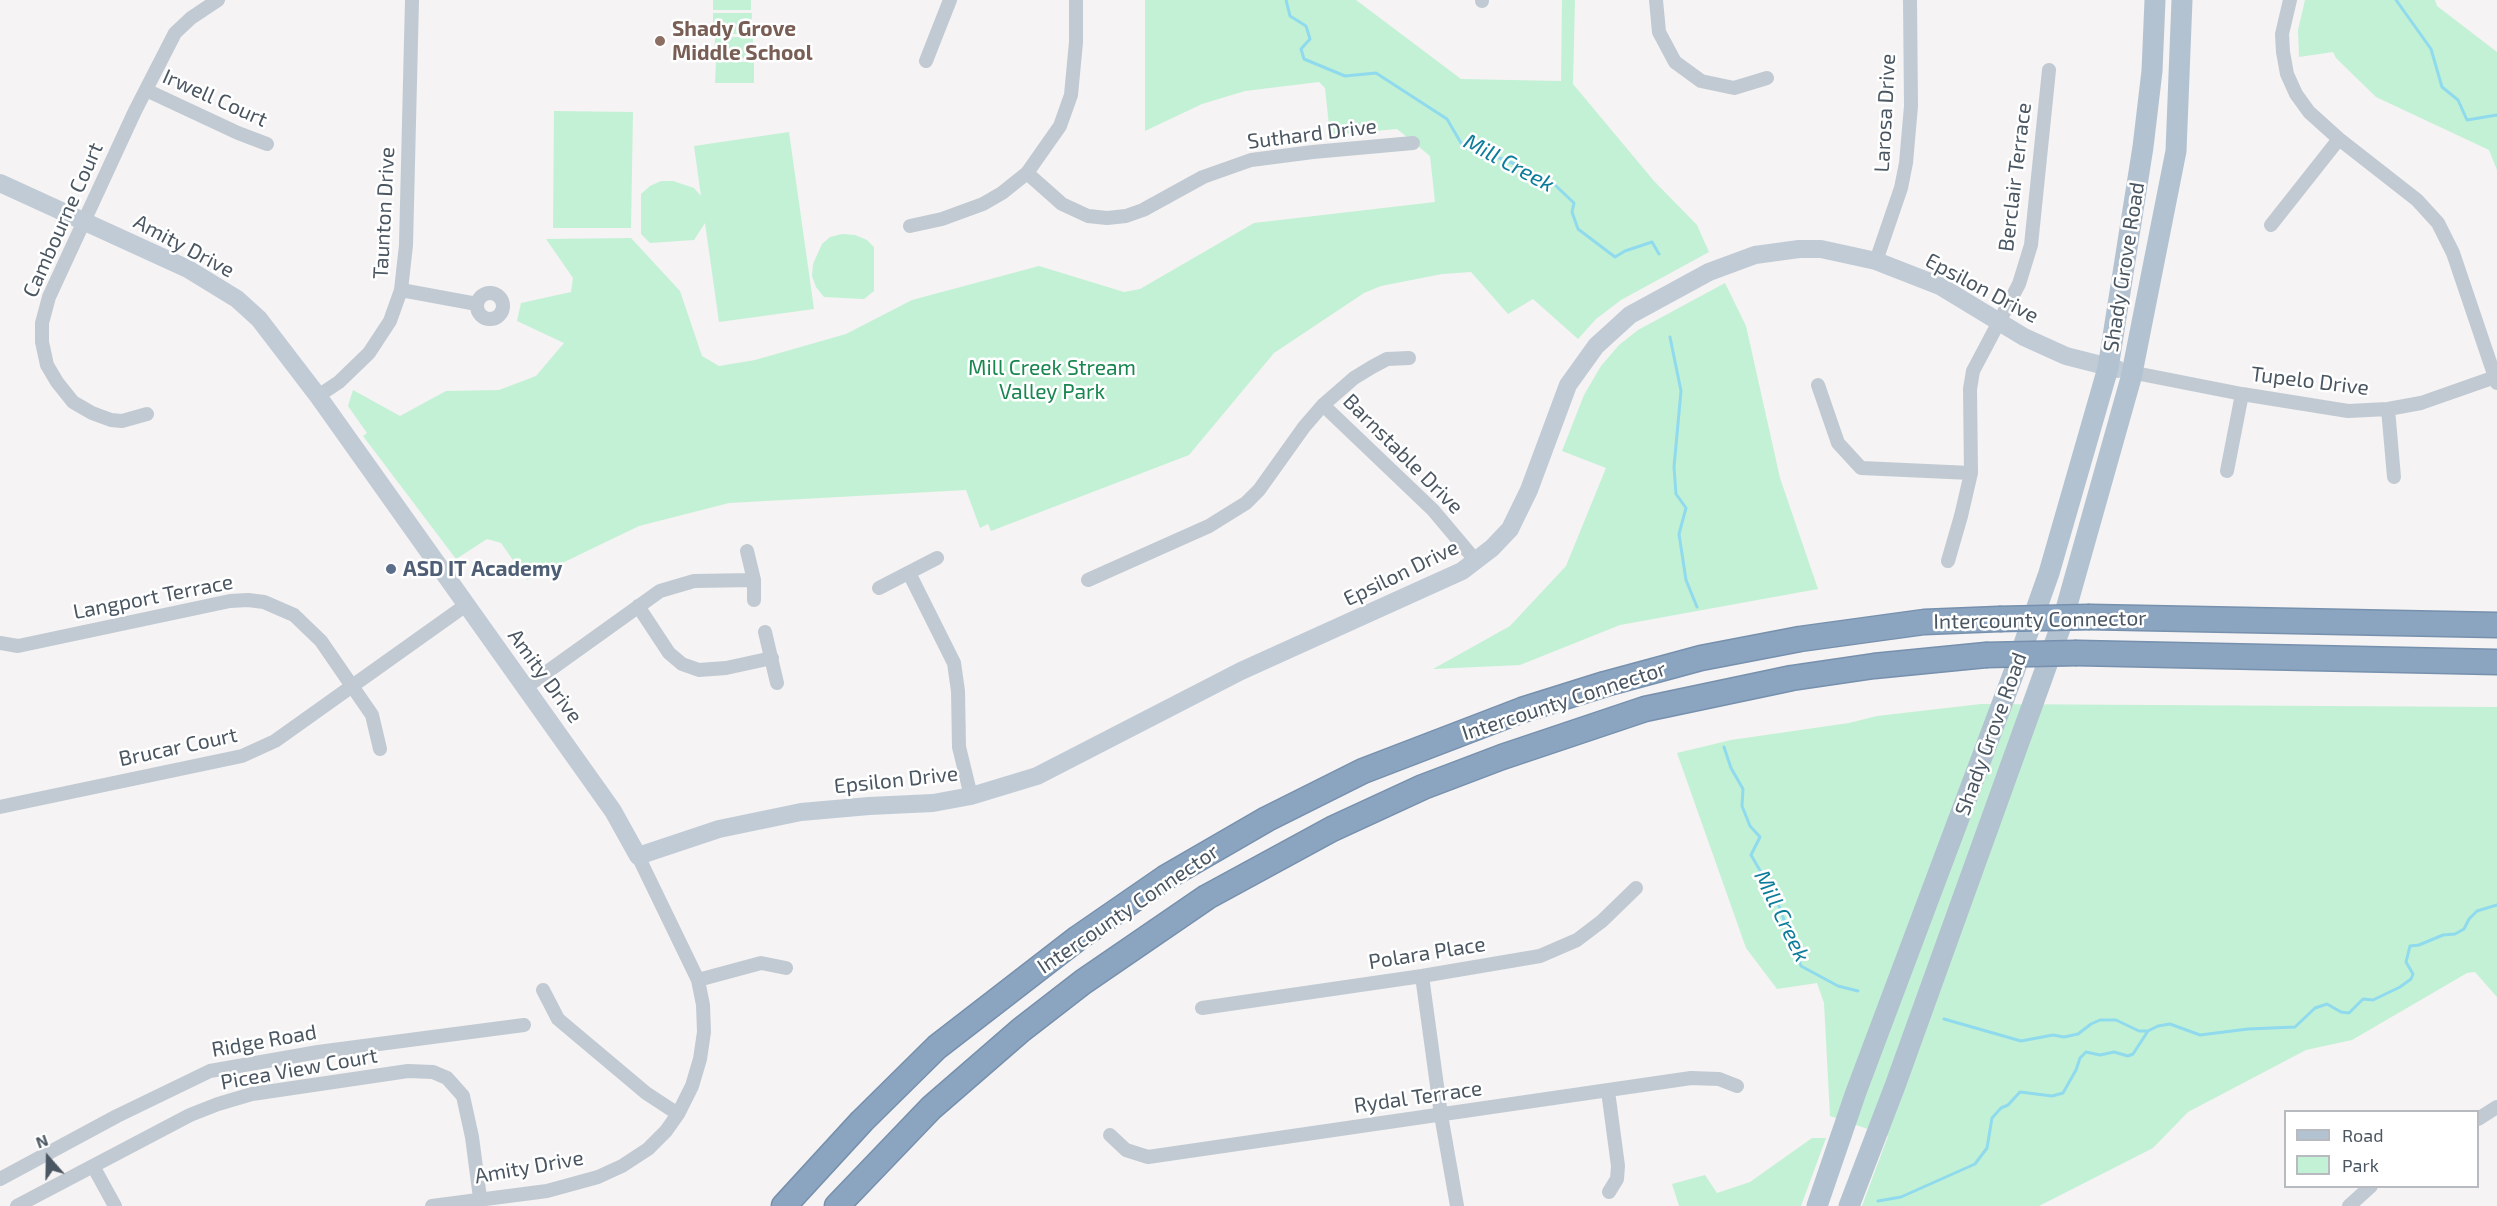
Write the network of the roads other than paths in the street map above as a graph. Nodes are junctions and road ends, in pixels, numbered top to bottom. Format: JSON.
{"nodes":[{"id":1,"x":218,"y":0,"type":"edge"},
{"id":2,"x":412,"y":0,"type":"edge"},
{"id":3,"x":950,"y":0,"type":"edge"},
{"id":4,"x":1076,"y":0,"type":"edge"},
{"id":5,"x":1656,"y":0,"type":"edge"},
{"id":6,"x":1910,"y":0,"type":"edge"},
{"id":7,"x":2155,"y":0,"type":"edge"},
{"id":8,"x":2182,"y":0,"type":"edge"},
{"id":9,"x":2290,"y":0,"type":"edge"},
{"id":10,"x":926,"y":61,"type":"dead end"},
{"id":11,"x":2049,"y":70,"type":"dead end"},
{"id":12,"x":1767,"y":78,"type":"dead end"},
{"id":13,"x":146,"y":90,"type":"junction"},
{"id":14,"x":2338,"y":139,"type":"junction"},
{"id":15,"x":1413,"y":143,"type":"dead end"},
{"id":16,"x":267,"y":144,"type":"dead end"},
{"id":17,"x":1027,"y":173,"type":"junction"},
{"id":18,"x":0,"y":183,"type":"edge"},
{"id":19,"x":84,"y":221,"type":"junction"},
{"id":20,"x":2271,"y":225,"type":"dead end"},
{"id":21,"x":910,"y":226,"type":"dead end"},
{"id":22,"x":1876,"y":261,"type":"junction"},
{"id":23,"x":401,"y":290,"type":"junction"},
{"id":24,"x":477,"y":304,"type":"dead end"},
{"id":25,"x":1998,"y":320,"type":"junction"},
{"id":26,"x":1409,"y":358,"type":"dead end"},
{"id":27,"x":2119,"y":370,"type":"junction"},
{"id":28,"x":2496,"y":380,"type":"edge"},
{"id":29,"x":1818,"y":385,"type":"dead end"},
{"id":30,"x":2242,"y":394,"type":"junction"},
{"id":31,"x":318,"y":396,"type":"junction"},
{"id":32,"x":1323,"y":405,"type":"junction"},
{"id":33,"x":2388,"y":409,"type":"junction"},
{"id":34,"x":147,"y":414,"type":"dead end"},
{"id":35,"x":2227,"y":471,"type":"dead end"},
{"id":36,"x":1971,"y":473,"type":"junction"},
{"id":37,"x":2394,"y":477,"type":"dead end"},
{"id":38,"x":747,"y":551,"type":"dead end"},
{"id":39,"x":937,"y":558,"type":"dead end"},
{"id":40,"x":1476,"y":561,"type":"junction"},
{"id":41,"x":1948,"y":561,"type":"dead end"},
{"id":42,"x":909,"y":573,"type":"junction"},
{"id":43,"x":754,"y":580,"type":"junction"},
{"id":44,"x":1088,"y":580,"type":"dead end"},
{"id":45,"x":879,"y":588,"type":"dead end"},
{"id":46,"x":754,"y":600,"type":"dead end"},
{"id":47,"x":466,"y":605,"type":"junction"},
{"id":48,"x":638,"y":606,"type":"junction"},
{"id":49,"x":2497,"y":625,"type":"edge"},
{"id":50,"x":765,"y":632,"type":"dead end"},
{"id":51,"x":0,"y":643,"type":"edge"},
{"id":52,"x":772,"y":658,"type":"junction"},
{"id":53,"x":2497,"y":662,"type":"edge"},
{"id":54,"x":777,"y":683,"type":"dead end"},
{"id":55,"x":352,"y":686,"type":"junction"},
{"id":56,"x":526,"y":687,"type":"junction"},
{"id":57,"x":380,"y":748,"type":"dead end"},
{"id":58,"x":971,"y":796,"type":"junction"},
{"id":59,"x":0,"y":807,"type":"edge"},
{"id":60,"x":638,"y":856,"type":"junction"},
{"id":61,"x":1636,"y":888,"type":"dead end"},
{"id":62,"x":786,"y":969,"type":"dead end"},
{"id":63,"x":1422,"y":976,"type":"junction"},
{"id":64,"x":698,"y":980,"type":"junction"},
{"id":65,"x":543,"y":990,"type":"dead end"},
{"id":66,"x":1202,"y":1008,"type":"dead end"},
{"id":67,"x":524,"y":1025,"type":"dead end"},
{"id":68,"x":1737,"y":1086,"type":"dead end"},
{"id":69,"x":1608,"y":1090,"type":"junction"},
{"id":70,"x":2497,"y":1107,"type":"edge"},
{"id":71,"x":678,"y":1114,"type":"junction"},
{"id":72,"x":1441,"y":1115,"type":"junction"},
{"id":73,"x":2479,"y":1118,"type":"edge"},
{"id":74,"x":1110,"y":1135,"type":"dead end"},
{"id":75,"x":93,"y":1166,"type":"junction"},
{"id":76,"x":0,"y":1179,"type":"edge"},
{"id":77,"x":2369,"y":1188,"type":"edge"},
{"id":78,"x":1609,"y":1192,"type":"dead end"},
{"id":79,"x":480,"y":1198,"type":"junction"},
{"id":80,"x":787,"y":1201,"type":"edge"},
{"id":81,"x":17,"y":1206,"type":"edge"},
{"id":82,"x":115,"y":1206,"type":"edge"},
{"id":83,"x":432,"y":1206,"type":"edge"},
{"id":84,"x":837,"y":1206,"type":"edge"},
{"id":85,"x":1457,"y":1206,"type":"edge"},
{"id":86,"x":1817,"y":1206,"type":"edge"},
{"id":87,"x":1849,"y":1206,"type":"edge"},
{"id":88,"x":2349,"y":1206,"type":"edge"}],
"edges":[{"from":1,"to":13,"type":"street","name":"Cambourne Court"},
{"from":2,"to":23,"type":"street","name":"Taunton Drive"},
{"from":3,"to":10,"type":"street"},
{"from":4,"to":17,"type":"street"},
{"from":5,"to":12,"type":"street"},
{"from":6,"to":22,"type":"street","name":"Larosa Drive"},
{"from":7,"to":27,"type":"main road","name":"Shady Grove Road"},
{"from":8,"to":27,"type":"main road","name":"Shady Grove Road"},
{"from":9,"to":14,"type":"street"},
{"from":11,"to":25,"type":"street","name":"Berclair Terrace"},
{"from":13,"to":16,"type":"street","name":"Irwell Court"},
{"from":13,"to":19,"type":"street","name":"Cambourne Court"},
{"from":14,"to":20,"type":"street"},
{"from":14,"to":28,"type":"street"},
{"from":15,"to":17,"type":"street","name":"Suthard Drive"},
{"from":17,"to":21,"type":"street"},
{"from":18,"to":19,"type":"street","name":"Amity Drive"},
{"from":19,"to":31,"type":"street","name":"Amity Drive"},
{"from":19,"to":34,"type":"street","name":"Cambourne Court"},
{"from":22,"to":25,"type":"street","name":"Epsilon Drive"},
{"from":22,"to":40,"type":"street","name":"Epsilon Drive"},
{"from":23,"to":24,"type":"street"},
{"from":23,"to":31,"type":"street","name":"Taunton Drive"},
{"from":25,"to":27,"type":"street","name":"Epsilon Drive"},
{"from":25,"to":36,"type":"street","name":"Berclair Terrace"},
{"from":26,"to":32,"type":"street"},
{"from":27,"to":30,"type":"street","name":"Tupelo Drive"},
{"from":27,"to":86,"type":"main road","name":"Shady Grove Road"},
{"from":27,"to":87,"type":"main road","name":"Shady Grove Road"},
{"from":28,"to":33,"type":"street","name":"Tupelo Drive"},
{"from":29,"to":36,"type":"street"},
{"from":30,"to":33,"type":"street","name":"Tupelo Drive"},
{"from":30,"to":35,"type":"street"},
{"from":31,"to":47,"type":"street","name":"Amity Drive"},
{"from":32,"to":40,"type":"street","name":"Barnstable Drive"},
{"from":32,"to":44,"type":"street"},
{"from":33,"to":37,"type":"street"},
{"from":36,"to":41,"type":"street","name":"Berclair Terrace"},
{"from":38,"to":43,"type":"street"},
{"from":39,"to":42,"type":"street"},
{"from":40,"to":58,"type":"street","name":"Epsilon Drive"},
{"from":42,"to":45,"type":"street"},
{"from":42,"to":58,"type":"street"},
{"from":43,"to":46,"type":"street"},
{"from":43,"to":48,"type":"street"},
{"from":47,"to":55,"type":"street","name":"Brucar Court"},
{"from":47,"to":56,"type":"street","name":"Amity Drive"},
{"from":48,"to":52,"type":"street"},
{"from":48,"to":56,"type":"street"},
{"from":49,"to":80,"type":"highway","name":"Intercounty Connector","bridge":true},
{"from":50,"to":52,"type":"street"},
{"from":51,"to":55,"type":"street","name":"Langport Terrace"},
{"from":52,"to":54,"type":"street"},
{"from":53,"to":84,"type":"highway","name":"Intercounty Connector","bridge":true},
{"from":55,"to":57,"type":"street","name":"Langport Terrace"},
{"from":55,"to":59,"type":"street","name":"Brucar Court"},
{"from":56,"to":60,"type":"street","name":"Amity Drive"},
{"from":58,"to":60,"type":"street","name":"Epsilon Drive"},
{"from":60,"to":64,"type":"street","name":"Amity Drive"},
{"from":61,"to":63,"type":"street","name":"Polara Place"},
{"from":62,"to":64,"type":"street"},
{"from":63,"to":66,"type":"street","name":"Polara Place"},
{"from":63,"to":72,"type":"street"},
{"from":64,"to":71,"type":"street","name":"Amity Drive"},
{"from":65,"to":71,"type":"street"},
{"from":67,"to":76,"type":"street","name":"Ridge Road"},
{"from":68,"to":69,"type":"street","name":"Rydal Terrace"},
{"from":69,"to":72,"type":"street","name":"Rydal Terrace"},
{"from":69,"to":78,"type":"street"},
{"from":70,"to":73,"type":"street"},
{"from":71,"to":79,"type":"street","name":"Amity Drive"},
{"from":72,"to":74,"type":"street","name":"Rydal Terrace"},
{"from":72,"to":85,"type":"street"},
{"from":75,"to":79,"type":"street","name":"Picea View Court"},
{"from":75,"to":81,"type":"street","name":"Picea View Court"},
{"from":75,"to":82,"type":"street"},
{"from":77,"to":88,"type":"street"},
{"from":79,"to":83,"type":"street","name":"Amity Drive"}]}
